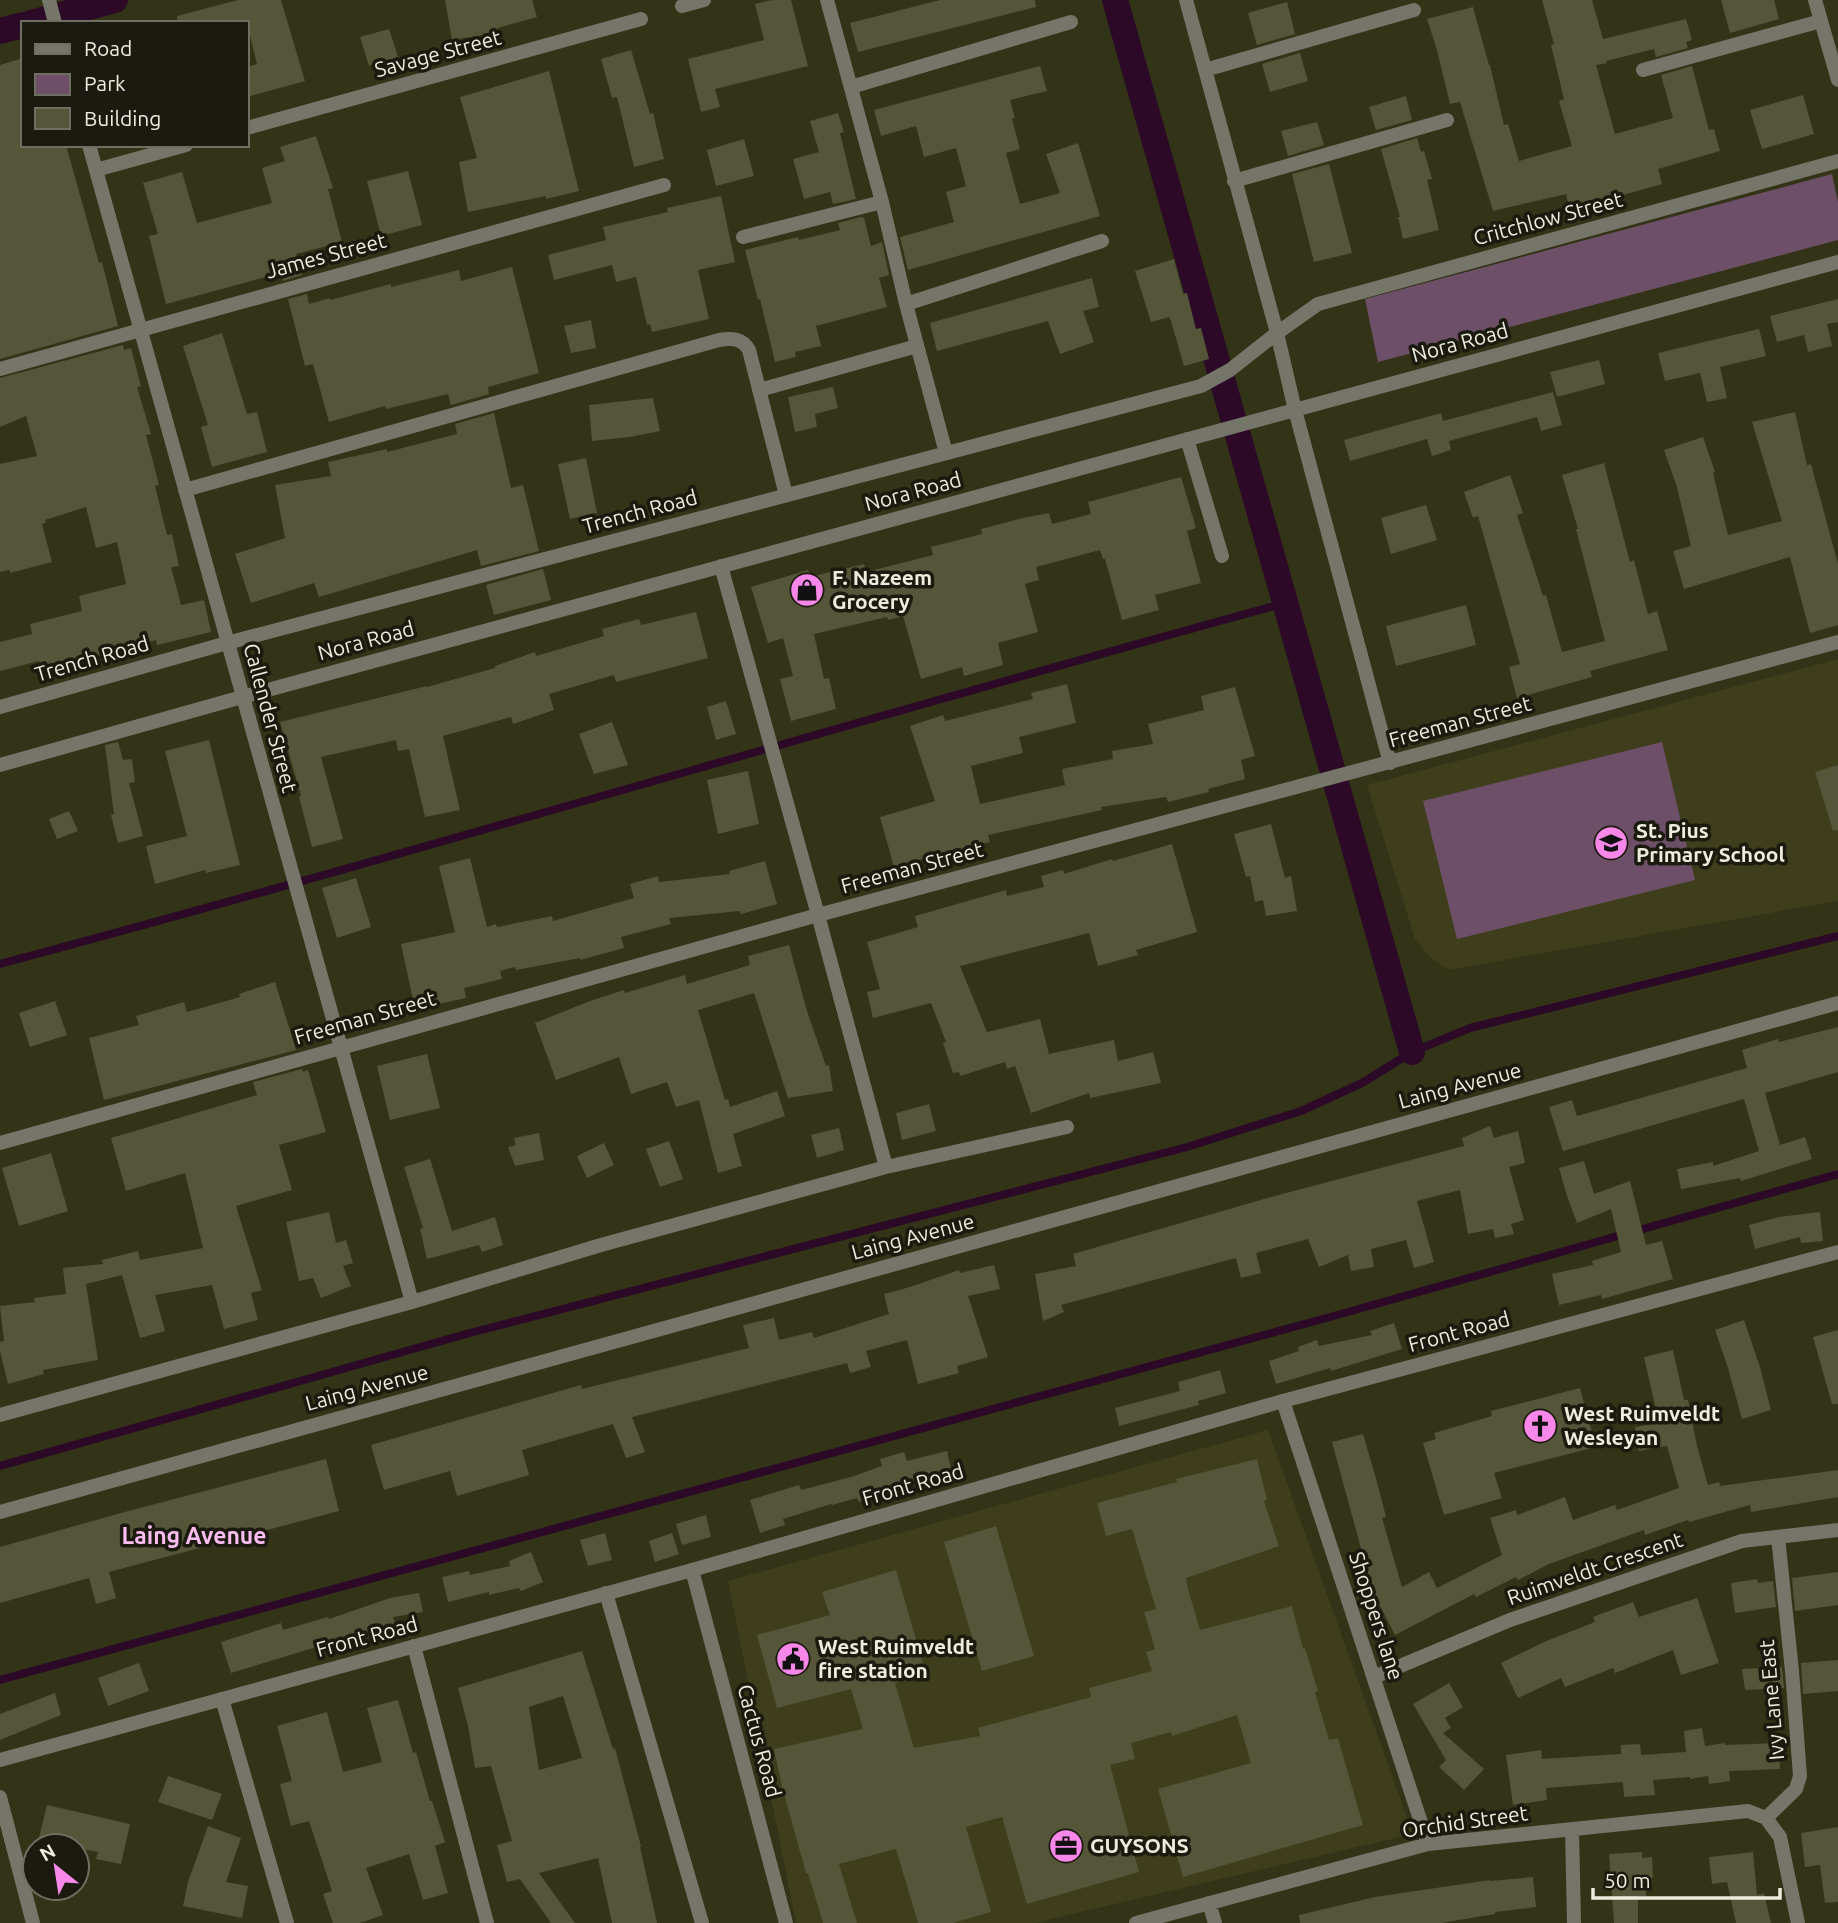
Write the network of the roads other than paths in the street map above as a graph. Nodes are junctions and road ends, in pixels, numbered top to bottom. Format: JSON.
{"nodes":[{"id":1,"x":49,"y":0,"type":"edge"},
{"id":2,"x":704,"y":0,"type":"edge"},
{"id":3,"x":827,"y":0,"type":"edge"},
{"id":4,"x":1186,"y":0,"type":"edge"},
{"id":5,"x":1815,"y":0,"type":"edge"},
{"id":6,"x":682,"y":6,"type":"dead end"},
{"id":7,"x":1414,"y":10,"type":"dead end"},
{"id":8,"x":641,"y":19,"type":"dead end"},
{"id":9,"x":54,"y":21,"type":"edge"},
{"id":10,"x":1821,"y":21,"type":"junction"},
{"id":11,"x":1071,"y":22,"type":"dead end"},
{"id":12,"x":1205,"y":70,"type":"junction"},
{"id":13,"x":1643,"y":70,"type":"dead end"},
{"id":14,"x":1838,"y":80,"type":"edge"},
{"id":15,"x":851,"y":87,"type":"junction"},
{"id":16,"x":1447,"y":120,"type":"dead end"},
{"id":17,"x":248,"y":128,"type":"edge"},
{"id":18,"x":90,"y":147,"type":"edge"},
{"id":19,"x":179,"y":147,"type":"edge"},
{"id":20,"x":1838,"y":161,"type":"edge"},
{"id":21,"x":96,"y":170,"type":"junction"},
{"id":22,"x":1234,"y":181,"type":"junction"},
{"id":23,"x":664,"y":185,"type":"dead end"},
{"id":24,"x":882,"y":202,"type":"junction"},
{"id":25,"x":743,"y":237,"type":"dead end"},
{"id":26,"x":1102,"y":241,"type":"dead end"},
{"id":27,"x":1838,"y":262,"type":"edge"},
{"id":28,"x":906,"y":304,"type":"junction"},
{"id":29,"x":141,"y":330,"type":"junction"},
{"id":30,"x":1277,"y":332,"type":"junction"},
{"id":31,"x":917,"y":346,"type":"junction"},
{"id":32,"x":0,"y":369,"type":"edge"},
{"id":33,"x":759,"y":390,"type":"junction"},
{"id":34,"x":1295,"y":410,"type":"junction"},
{"id":35,"x":1187,"y":439,"type":"junction"},
{"id":36,"x":946,"y":453,"type":"junction"},
{"id":37,"x":185,"y":490,"type":"junction"},
{"id":38,"x":786,"y":495,"type":"junction"},
{"id":39,"x":1222,"y":556,"type":"dead end"},
{"id":40,"x":721,"y":566,"type":"junction"},
{"id":41,"x":1838,"y":642,"type":"edge"},
{"id":42,"x":227,"y":643,"type":"junction"},
{"id":43,"x":242,"y":697,"type":"junction"},
{"id":44,"x":0,"y":707,"type":"edge"},
{"id":45,"x":1390,"y":763,"type":"junction"},
{"id":46,"x":0,"y":765,"type":"edge"},
{"id":47,"x":818,"y":915,"type":"junction"},
{"id":48,"x":1838,"y":1003,"type":"edge"},
{"id":49,"x":339,"y":1047,"type":"junction"},
{"id":50,"x":1067,"y":1127,"type":"dead end"},
{"id":51,"x":0,"y":1143,"type":"edge"},
{"id":52,"x":886,"y":1167,"type":"junction"},
{"id":53,"x":1838,"y":1252,"type":"edge"},
{"id":54,"x":412,"y":1303,"type":"junction"},
{"id":55,"x":1283,"y":1401,"type":"junction"},
{"id":56,"x":0,"y":1415,"type":"edge"},
{"id":57,"x":0,"y":1512,"type":"edge"},
{"id":58,"x":1838,"y":1530,"type":"edge"},
{"id":59,"x":1778,"y":1537,"type":"junction"},
{"id":60,"x":692,"y":1570,"type":"junction"},
{"id":61,"x":606,"y":1593,"type":"junction"},
{"id":62,"x":414,"y":1646,"type":"junction"},
{"id":63,"x":1374,"y":1677,"type":"junction"},
{"id":64,"x":222,"y":1699,"type":"junction"},
{"id":65,"x":0,"y":1760,"type":"edge"},
{"id":66,"x":0,"y":1797,"type":"edge"},
{"id":67,"x":1766,"y":1818,"type":"junction"},
{"id":68,"x":1572,"y":1829,"type":"junction"},
{"id":69,"x":1428,"y":1844,"type":"junction"},
{"id":70,"x":1209,"y":1903,"type":"junction"},
{"id":71,"x":33,"y":1923,"type":"edge"},
{"id":72,"x":287,"y":1923,"type":"edge"},
{"id":73,"x":488,"y":1923,"type":"edge"},
{"id":74,"x":702,"y":1923,"type":"edge"},
{"id":75,"x":786,"y":1923,"type":"edge"},
{"id":76,"x":1136,"y":1923,"type":"edge"},
{"id":77,"x":1215,"y":1923,"type":"edge"},
{"id":78,"x":1574,"y":1923,"type":"edge"},
{"id":79,"x":1798,"y":1923,"type":"edge"}],
"edges":[{"from":1,"to":9,"type":"street"},
{"from":2,"to":6,"type":"street"},
{"from":3,"to":15,"type":"street"},
{"from":4,"to":12,"type":"street"},
{"from":5,"to":10,"type":"street"},
{"from":7,"to":12,"type":"street"},
{"from":8,"to":17,"type":"street","name":"Savage Street"},
{"from":10,"to":13,"type":"street"},
{"from":10,"to":14,"type":"street"},
{"from":11,"to":15,"type":"street"},
{"from":12,"to":22,"type":"street"},
{"from":15,"to":24,"type":"street"},
{"from":16,"to":22,"type":"street"},
{"from":18,"to":21,"type":"street","name":"Callender Street"},
{"from":19,"to":21,"type":"street"},
{"from":20,"to":30,"type":"street","name":"Critchlow Street"},
{"from":21,"to":29,"type":"street","name":"Callender Street"},
{"from":22,"to":30,"type":"street"},
{"from":23,"to":29,"type":"street","name":"James Street"},
{"from":24,"to":25,"type":"street"},
{"from":24,"to":28,"type":"street"},
{"from":26,"to":28,"type":"street"},
{"from":27,"to":34,"type":"street","name":"Nora Road"},
{"from":28,"to":31,"type":"street"},
{"from":29,"to":32,"type":"street","name":"James Street"},
{"from":29,"to":37,"type":"street","name":"Callender Street"},
{"from":30,"to":34,"type":"street"},
{"from":30,"to":36,"type":"street","name":"Trench Road"},
{"from":31,"to":33,"type":"street"},
{"from":31,"to":36,"type":"street"},
{"from":33,"to":37,"type":"street"},
{"from":33,"to":38,"type":"street"},
{"from":34,"to":35,"type":"street","name":"Nora Road"},
{"from":34,"to":45,"type":"street"},
{"from":35,"to":39,"type":"street"},
{"from":35,"to":40,"type":"street","name":"Nora Road"},
{"from":36,"to":38,"type":"street","name":"Trench Road"},
{"from":37,"to":42,"type":"street","name":"Callender Street"},
{"from":38,"to":42,"type":"street","name":"Trench Road"},
{"from":40,"to":43,"type":"street","name":"Nora Road"},
{"from":40,"to":47,"type":"street"},
{"from":41,"to":45,"type":"street","name":"Freeman Street"},
{"from":42,"to":43,"type":"street","name":"Callender Street"},
{"from":42,"to":44,"type":"street","name":"Trench Road"},
{"from":43,"to":46,"type":"street","name":"Nora Road"},
{"from":43,"to":49,"type":"street","name":"Callender Street"},
{"from":45,"to":47,"type":"street","name":"Freeman Street"},
{"from":47,"to":49,"type":"street","name":"Freeman Street"},
{"from":47,"to":52,"type":"street"},
{"from":48,"to":57,"type":"street","name":"Laing Avenue"},
{"from":49,"to":51,"type":"street","name":"Freeman Street"},
{"from":49,"to":54,"type":"street","name":"Callender Street"},
{"from":50,"to":52,"type":"street"},
{"from":52,"to":54,"type":"street"},
{"from":53,"to":55,"type":"street","name":"Front Road"},
{"from":54,"to":56,"type":"street"},
{"from":55,"to":60,"type":"street","name":"Front Road"},
{"from":55,"to":63,"type":"street","name":"Shoppers lane"},
{"from":58,"to":59,"type":"street","name":"Ruimveldt Crescent"},
{"from":59,"to":63,"type":"street","name":"Ruimveldt Crescent"},
{"from":59,"to":67,"type":"street","name":"Ivy Lane East"},
{"from":60,"to":61,"type":"street","name":"Front Road"},
{"from":60,"to":75,"type":"street","name":"Cactus Road"},
{"from":61,"to":62,"type":"street","name":"Front Road"},
{"from":61,"to":74,"type":"street"},
{"from":62,"to":64,"type":"street","name":"Front Road"},
{"from":62,"to":73,"type":"street"},
{"from":63,"to":69,"type":"street","name":"Shoppers lane"},
{"from":64,"to":65,"type":"street","name":"Front Road"},
{"from":64,"to":72,"type":"street"},
{"from":66,"to":71,"type":"street"},
{"from":67,"to":68,"type":"street","name":"Orchid Street"},
{"from":67,"to":79,"type":"street"},
{"from":68,"to":69,"type":"street","name":"Orchid Street"},
{"from":68,"to":78,"type":"street"},
{"from":69,"to":70,"type":"street","name":"Orchid Street"},
{"from":70,"to":76,"type":"street","name":"Orchid Street"},
{"from":70,"to":77,"type":"street"}]}
